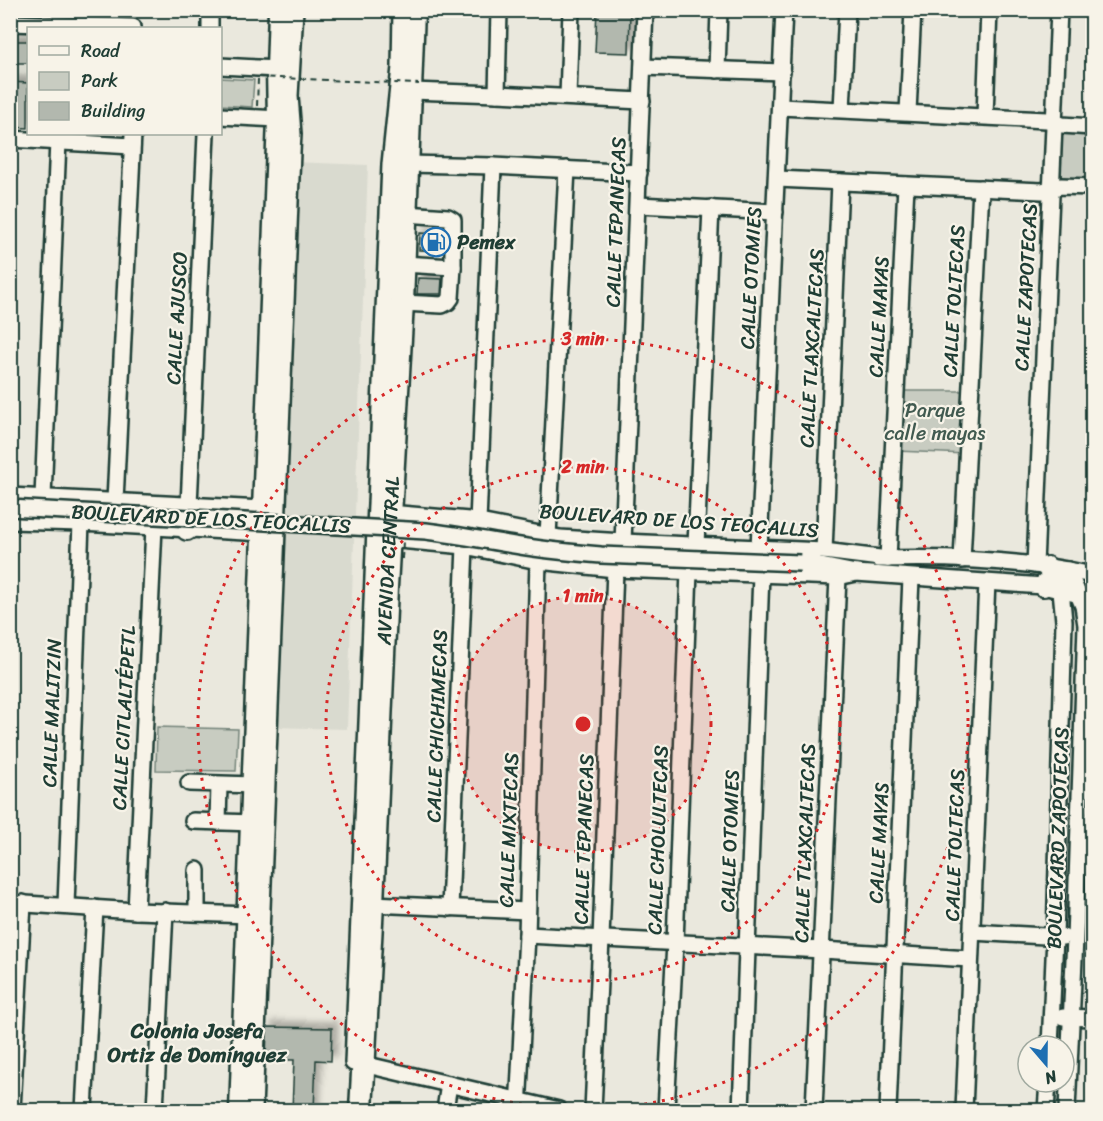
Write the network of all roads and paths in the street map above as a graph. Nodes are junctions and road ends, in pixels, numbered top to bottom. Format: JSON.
{"nodes":[{"id":1,"x":134,"y":10,"type":"edge"},
{"id":2,"x":210,"y":10,"type":"edge"},
{"id":3,"x":280,"y":10,"type":"edge"},
{"id":4,"x":295,"y":10,"type":"edge"},
{"id":5,"x":401,"y":10,"type":"edge"},
{"id":6,"x":413,"y":10,"type":"edge"},
{"id":7,"x":500,"y":10,"type":"edge"},
{"id":8,"x":571,"y":10,"type":"edge"},
{"id":9,"x":645,"y":10,"type":"edge"},
{"id":10,"x":719,"y":10,"type":"edge"},
{"id":11,"x":784,"y":10,"type":"edge"},
{"id":12,"x":847,"y":10,"type":"edge"},
{"id":13,"x":913,"y":10,"type":"edge"},
{"id":14,"x":989,"y":10,"type":"edge"},
{"id":15,"x":1059,"y":10,"type":"edge"},
{"id":16,"x":61,"y":17,"type":"edge"},
{"id":17,"x":10,"y":23,"type":"edge"},
{"id":18,"x":126,"y":27,"type":"edge"},
{"id":19,"x":133,"y":27,"type":"edge"},
{"id":20,"x":210,"y":27,"type":"edge"},
{"id":21,"x":222,"y":66,"type":"edge"},
{"id":22,"x":643,"y":67,"type":"junction"},
{"id":23,"x":717,"y":70,"type":"junction"},
{"id":24,"x":782,"y":72,"type":"junction"},
{"id":25,"x":268,"y":73,"type":"junction"},
{"id":26,"x":415,"y":88,"type":"junction"},
{"id":27,"x":497,"y":94,"type":"junction"},
{"id":28,"x":257,"y":96,"type":"dead end"},
{"id":29,"x":568,"y":97,"type":"junction"},
{"id":30,"x":642,"y":101,"type":"junction"},
{"id":31,"x":780,"y":107,"type":"junction"},
{"id":32,"x":842,"y":109,"type":"junction"},
{"id":33,"x":908,"y":112,"type":"junction"},
{"id":34,"x":222,"y":116,"type":"edge"},
{"id":35,"x":985,"y":116,"type":"junction"},
{"id":36,"x":279,"y":119,"type":"junction"},
{"id":37,"x":1054,"y":123,"type":"junction"},
{"id":38,"x":1092,"y":127,"type":"edge"},
{"id":39,"x":206,"y":135,"type":"edge"},
{"id":40,"x":10,"y":139,"type":"edge"},
{"id":41,"x":133,"y":140,"type":"edge"},
{"id":42,"x":58,"y":141,"type":"junction"},
{"id":43,"x":408,"y":164,"type":"junction"},
{"id":44,"x":493,"y":165,"type":"junction"},
{"id":45,"x":567,"y":169,"type":"junction"},
{"id":46,"x":639,"y":173,"type":"junction"},
{"id":47,"x":777,"y":179,"type":"junction"},
{"id":48,"x":840,"y":182,"type":"junction"},
{"id":49,"x":906,"y":185,"type":"junction"},
{"id":50,"x":1092,"y":187,"type":"edge"},
{"id":51,"x":981,"y":188,"type":"junction"},
{"id":52,"x":1052,"y":189,"type":"junction"},
{"id":53,"x":638,"y":205,"type":"junction"},
{"id":54,"x":711,"y":208,"type":"junction"},
{"id":55,"x":775,"y":212,"type":"junction"},
{"id":56,"x":410,"y":214,"type":"junction"},
{"id":57,"x":408,"y":265,"type":"junction"},
{"id":58,"x":453,"y":267,"type":"junction"},
{"id":59,"x":407,"y":303,"type":"junction"},
{"id":60,"x":10,"y":495,"type":"edge"},
{"id":61,"x":43,"y":497,"type":"junction"},
{"id":62,"x":115,"y":501,"type":"junction"},
{"id":63,"x":189,"y":505,"type":"junction"},
{"id":64,"x":10,"y":508,"type":"edge"},
{"id":65,"x":264,"y":509,"type":"junction"},
{"id":66,"x":389,"y":513,"type":"junction"},
{"id":67,"x":10,"y":520,"type":"edge"},
{"id":68,"x":473,"y":521,"type":"junction"},
{"id":69,"x":81,"y":523,"type":"junction"},
{"id":70,"x":154,"y":527,"type":"junction"},
{"id":71,"x":187,"y":530,"type":"junction"},
{"id":72,"x":262,"y":533,"type":"junction"},
{"id":73,"x":548,"y":536,"type":"junction"},
{"id":74,"x":396,"y":537,"type":"junction"},
{"id":75,"x":623,"y":542,"type":"junction"},
{"id":76,"x":696,"y":545,"type":"junction"},
{"id":77,"x":463,"y":546,"type":"junction"},
{"id":78,"x":759,"y":548,"type":"junction"},
{"id":79,"x":824,"y":551,"type":"junction"},
{"id":80,"x":402,"y":559,"type":"dead end"},
{"id":81,"x":888,"y":559,"type":"junction"},
{"id":82,"x":962,"y":560,"type":"junction"},
{"id":83,"x":538,"y":561,"type":"junction"},
{"id":84,"x":803,"y":563,"type":"junction"},
{"id":85,"x":615,"y":569,"type":"junction"},
{"id":86,"x":689,"y":571,"type":"junction"},
{"id":87,"x":856,"y":573,"type":"junction"},
{"id":88,"x":761,"y":574,"type":"junction"},
{"id":89,"x":1053,"y":575,"type":"junction"},
{"id":90,"x":1092,"y":575,"type":"edge"},
{"id":91,"x":837,"y":577,"type":"junction"},
{"id":92,"x":911,"y":578,"type":"junction"},
{"id":93,"x":987,"y":582,"type":"junction"},
{"id":94,"x":1085,"y":597,"type":"edge"},
{"id":95,"x":189,"y":783,"type":"dead end"},
{"id":96,"x":219,"y":784,"type":"junction"},
{"id":97,"x":254,"y":785,"type":"junction"},
{"id":98,"x":193,"y":821,"type":"dead end"},
{"id":99,"x":218,"y":822,"type":"junction"},
{"id":100,"x":253,"y":824,"type":"junction"},
{"id":101,"x":196,"y":870,"type":"dead end"},
{"id":102,"x":17,"y":903,"type":"edge"},
{"id":103,"x":372,"y":904,"type":"junction"},
{"id":104,"x":66,"y":905,"type":"junction"},
{"id":105,"x":95,"y":908,"type":"junction"},
{"id":106,"x":450,"y":908,"type":"junction"},
{"id":107,"x":136,"y":910,"type":"junction"},
{"id":108,"x":165,"y":911,"type":"junction"},
{"id":109,"x":527,"y":911,"type":"junction"},
{"id":110,"x":197,"y":913,"type":"junction"},
{"id":111,"x":249,"y":915,"type":"junction"},
{"id":112,"x":972,"y":932,"type":"junction"},
{"id":113,"x":526,"y":935,"type":"junction"},
{"id":114,"x":1055,"y":937,"type":"junction"},
{"id":115,"x":1075,"y":938,"type":"junction"},
{"id":116,"x":601,"y":939,"type":"junction"},
{"id":117,"x":675,"y":943,"type":"junction"},
{"id":118,"x":747,"y":946,"type":"junction"},
{"id":119,"x":822,"y":950,"type":"junction"},
{"id":120,"x":895,"y":954,"type":"junction"},
{"id":121,"x":970,"y":959,"type":"junction"},
{"id":122,"x":1051,"y":1017,"type":"junction"},
{"id":123,"x":1071,"y":1017,"type":"junction"},
{"id":124,"x":1092,"y":1018,"type":"edge"},
{"id":125,"x":1050,"y":1034,"type":"edge"},
{"id":126,"x":363,"y":1064,"type":"junction"},
{"id":127,"x":449,"y":1084,"type":"junction"},
{"id":128,"x":1047,"y":1094,"type":"edge"},
{"id":129,"x":519,"y":1106,"type":"edge"},
{"id":130,"x":12,"y":1110,"type":"edge"},
{"id":131,"x":84,"y":1110,"type":"edge"},
{"id":132,"x":155,"y":1110,"type":"edge"},
{"id":133,"x":241,"y":1110,"type":"edge"},
{"id":134,"x":254,"y":1110,"type":"edge"},
{"id":135,"x":351,"y":1110,"type":"edge"},
{"id":136,"x":362,"y":1110,"type":"edge"},
{"id":137,"x":445,"y":1110,"type":"edge"},
{"id":138,"x":559,"y":1110,"type":"edge"},
{"id":139,"x":593,"y":1110,"type":"edge"},
{"id":140,"x":666,"y":1110,"type":"edge"},
{"id":141,"x":741,"y":1110,"type":"edge"},
{"id":142,"x":814,"y":1110,"type":"edge"},
{"id":143,"x":888,"y":1110,"type":"edge"},
{"id":144,"x":964,"y":1110,"type":"edge"},
{"id":145,"x":1046,"y":1110,"type":"edge"},
{"id":146,"x":1067,"y":1110,"type":"edge"}],
"edges":[{"from":1,"to":19,"type":"street"},
{"from":2,"to":20,"type":"street"},
{"from":3,"to":25,"type":"highway"},
{"from":4,"to":134,"type":"street"},
{"from":5,"to":135,"type":"street"},
{"from":6,"to":26,"type":"highway","name":"AVENIDA CENTRAL"},
{"from":7,"to":27,"type":"street"},
{"from":8,"to":29,"type":"street"},
{"from":9,"to":22,"type":"street","name":"CALLE TEPANECAS"},
{"from":10,"to":23,"type":"street"},
{"from":11,"to":24,"type":"street","name":"CALLE OTOMIES"},
{"from":12,"to":32,"type":"street"},
{"from":13,"to":33,"type":"street"},
{"from":14,"to":35,"type":"street"},
{"from":15,"to":37,"type":"street","name":"CALLE ZAPOTECAS"},
{"from":16,"to":17,"type":"street"},
{"from":16,"to":18,"type":"street"},
{"from":21,"to":25,"type":"street"},
{"from":22,"to":23,"type":"street"},
{"from":22,"to":30,"type":"street","name":"CALLE TEPANECAS"},
{"from":23,"to":24,"type":"street"},
{"from":24,"to":31,"type":"street","name":"CALLE OTOMIES"},
{"from":25,"to":26,"type":"path","bridge":true},
{"from":25,"to":28,"type":"path"},
{"from":25,"to":36,"type":"highway"},
{"from":26,"to":27,"type":"street"},
{"from":26,"to":43,"type":"highway","name":"AVENIDA CENTRAL"},
{"from":27,"to":29,"type":"street"},
{"from":29,"to":30,"type":"street"},
{"from":30,"to":46,"type":"street","name":"CALLE TEPANECAS"},
{"from":31,"to":32,"type":"street"},
{"from":31,"to":47,"type":"street","name":"CALLE OTOMIES"},
{"from":32,"to":33,"type":"street"},
{"from":33,"to":35,"type":"street"},
{"from":34,"to":36,"type":"street"},
{"from":35,"to":37,"type":"street"},
{"from":36,"to":65,"type":"highway"},
{"from":37,"to":38,"type":"street"},
{"from":37,"to":52,"type":"street","name":"CALLE ZAPOTECAS"},
{"from":39,"to":63,"type":"street","name":"CALLE AJUSCO"},
{"from":40,"to":42,"type":"street"},
{"from":41,"to":42,"type":"street"},
{"from":41,"to":62,"type":"street"},
{"from":42,"to":61,"type":"street"},
{"from":43,"to":44,"type":"street"},
{"from":43,"to":56,"type":"highway","name":"AVENIDA CENTRAL"},
{"from":44,"to":45,"type":"street"},
{"from":44,"to":68,"type":"street"},
{"from":45,"to":46,"type":"street"},
{"from":45,"to":73,"type":"street"},
{"from":46,"to":53,"type":"street","name":"CALLE TEPANECAS"},
{"from":47,"to":48,"type":"street"},
{"from":47,"to":55,"type":"street","name":"CALLE OTOMIES"},
{"from":48,"to":49,"type":"street"},
{"from":48,"to":79,"type":"street","name":"CALLE TLAXCALTECAS"},
{"from":49,"to":51,"type":"street"},
{"from":49,"to":81,"type":"street","name":"CALLE MAYAS"},
{"from":50,"to":52,"type":"street"},
{"from":51,"to":52,"type":"street"},
{"from":51,"to":82,"type":"street","name":"CALLE TOLTECAS"},
{"from":52,"to":89,"type":"street","name":"CALLE ZAPOTECAS"},
{"from":53,"to":54,"type":"street"},
{"from":53,"to":75,"type":"street","name":"CALLE TEPANECAS"},
{"from":54,"to":55,"type":"street"},
{"from":54,"to":76,"type":"street"},
{"from":55,"to":78,"type":"street","name":"CALLE OTOMIES"},
{"from":56,"to":57,"type":"highway","name":"AVENIDA CENTRAL"},
{"from":56,"to":58,"type":"street"},
{"from":57,"to":58,"type":"street"},
{"from":57,"to":59,"type":"highway","name":"AVENIDA CENTRAL"},
{"from":58,"to":59,"type":"street"},
{"from":59,"to":66,"type":"highway","name":"AVENIDA CENTRAL"},
{"from":60,"to":61,"type":"street","name":"BOULEVARD DE LOS TEOCALLIS"},
{"from":61,"to":62,"type":"street","name":"BOULEVARD DE LOS TEOCALLIS"},
{"from":62,"to":63,"type":"street","name":"BOULEVARD DE LOS TEOCALLIS"},
{"from":63,"to":65,"type":"street","name":"BOULEVARD DE LOS TEOCALLIS"},
{"from":63,"to":71,"type":"main road"},
{"from":64,"to":84,"type":"street","name":"BOULEVARD DE LOS TEOCALLIS","bridge":true},
{"from":65,"to":72,"type":"highway"},
{"from":66,"to":68,"type":"street","name":"BOULEVARD DE LOS TEOCALLIS"},
{"from":66,"to":74,"type":"highway","name":"AVENIDA CENTRAL"},
{"from":67,"to":69,"type":"street","name":"BOULEVARD DE LOS TEOCALLIS"},
{"from":68,"to":73,"type":"street","name":"BOULEVARD DE LOS TEOCALLIS"},
{"from":68,"to":77,"type":"street"},
{"from":69,"to":70,"type":"street","name":"BOULEVARD DE LOS TEOCALLIS"},
{"from":69,"to":104,"type":"street","name":"CALLE MALITZIN"},
{"from":70,"to":71,"type":"street","name":"BOULEVARD DE LOS TEOCALLIS"},
{"from":70,"to":107,"type":"street","name":"CALLE CITLALTÉPETL"},
{"from":71,"to":72,"type":"street","name":"BOULEVARD DE LOS TEOCALLIS"},
{"from":72,"to":97,"type":"highway"},
{"from":73,"to":75,"type":"street","name":"BOULEVARD DE LOS TEOCALLIS"},
{"from":74,"to":77,"type":"street"},
{"from":74,"to":80,"type":"path","bridge":true},
{"from":74,"to":103,"type":"highway","name":"AVENIDA CENTRAL"},
{"from":75,"to":76,"type":"street","name":"BOULEVARD DE LOS TEOCALLIS"},
{"from":76,"to":78,"type":"street","name":"BOULEVARD DE LOS TEOCALLIS"},
{"from":77,"to":83,"type":"street"},
{"from":77,"to":106,"type":"street","name":"CALLE CHICHIMECAS"},
{"from":78,"to":79,"type":"street","name":"BOULEVARD DE LOS TEOCALLIS"},
{"from":79,"to":81,"type":"street","name":"BOULEVARD DE LOS TEOCALLIS"},
{"from":81,"to":82,"type":"street","name":"BOULEVARD DE LOS TEOCALLIS"},
{"from":81,"to":84,"type":"street","name":"BOULEVARD DE LOS TEOCALLIS"},
{"from":82,"to":89,"type":"street","name":"BOULEVARD DE LOS TEOCALLIS"},
{"from":83,"to":85,"type":"street"},
{"from":83,"to":109,"type":"street","name":"CALLE MIXTECAS"},
{"from":84,"to":87,"type":"street","name":"BOULEVARD DE LOS TEOCALLIS"},
{"from":85,"to":86,"type":"street"},
{"from":85,"to":116,"type":"street","name":"CALLE TEPANECAS"},
{"from":86,"to":88,"type":"street"},
{"from":86,"to":117,"type":"street","name":"CALLE CHOLULTECAS"},
{"from":87,"to":91,"type":"street"},
{"from":87,"to":92,"type":"street","name":"BOULEVARD DE LOS TEOCALLIS"},
{"from":88,"to":91,"type":"street"},
{"from":88,"to":118,"type":"street","name":"CALLE OTOMIES"},
{"from":89,"to":90,"type":"street","name":"BOULEVARD DE LOS TEOCALLIS"},
{"from":89,"to":93,"type":"street","name":"BOULEVARD DE LOS TEOCALLIS"},
{"from":89,"to":94,"type":"street","name":"BOULEVARD ZAPOTECAS"},
{"from":89,"to":94,"type":"street","name":"BOULEVARD DE LOS TEOCALLIS"},
{"from":89,"to":114,"type":"street","name":"BOULEVARD ZAPOTECAS"},
{"from":91,"to":119,"type":"street","name":"CALLE TLAXCALTECAS"},
{"from":92,"to":93,"type":"street","name":"BOULEVARD DE LOS TEOCALLIS"},
{"from":92,"to":120,"type":"street","name":"CALLE MAYAS"},
{"from":93,"to":112,"type":"street","name":"CALLE TOLTECAS"},
{"from":94,"to":115,"type":"street","name":"BOULEVARD ZAPOTECAS"},
{"from":95,"to":96,"type":"street"},
{"from":96,"to":97,"type":"street"},
{"from":96,"to":99,"type":"street"},
{"from":97,"to":100,"type":"highway"},
{"from":98,"to":99,"type":"street"},
{"from":99,"to":100,"type":"street"},
{"from":100,"to":111,"type":"highway"},
{"from":101,"to":110,"type":"street"},
{"from":102,"to":104,"type":"street"},
{"from":102,"to":130,"type":"street"},
{"from":103,"to":106,"type":"street"},
{"from":103,"to":126,"type":"highway","name":"AVENIDA CENTRAL"},
{"from":104,"to":105,"type":"street"},
{"from":105,"to":107,"type":"street"},
{"from":105,"to":131,"type":"street"},
{"from":106,"to":109,"type":"street"},
{"from":107,"to":108,"type":"street"},
{"from":108,"to":110,"type":"street"},
{"from":108,"to":132,"type":"street"},
{"from":109,"to":113,"type":"street","name":"CALLE MIXTECAS"},
{"from":110,"to":111,"type":"street"},
{"from":111,"to":133,"type":"highway"},
{"from":112,"to":114,"type":"street"},
{"from":112,"to":121,"type":"street","name":"CALLE TOLTECAS"},
{"from":113,"to":116,"type":"street"},
{"from":113,"to":129,"type":"street","name":"CALLE MIXTECAS"},
{"from":114,"to":115,"type":"street"},
{"from":114,"to":122,"type":"street","name":"BOULEVARD ZAPOTECAS"},
{"from":115,"to":123,"type":"street","name":"BOULEVARD ZAPOTECAS"},
{"from":116,"to":117,"type":"street"},
{"from":116,"to":139,"type":"street","name":"CALLE TEPANECAS"},
{"from":117,"to":118,"type":"street"},
{"from":117,"to":140,"type":"street","name":"CALLE CHOLULTECAS"},
{"from":118,"to":119,"type":"street"},
{"from":118,"to":141,"type":"street","name":"CALLE OTOMIES"},
{"from":119,"to":120,"type":"street"},
{"from":119,"to":142,"type":"street","name":"CALLE TLAXCALTECAS"},
{"from":120,"to":121,"type":"street"},
{"from":120,"to":143,"type":"street","name":"CALLE MAYAS"},
{"from":121,"to":144,"type":"street","name":"CALLE TOLTECAS"},
{"from":122,"to":123,"type":"street"},
{"from":122,"to":125,"type":"street","name":"BOULEVARD ZAPOTECAS"},
{"from":123,"to":124,"type":"street"},
{"from":123,"to":146,"type":"street","name":"BOULEVARD ZAPOTECAS"},
{"from":126,"to":127,"type":"street"},
{"from":126,"to":136,"type":"highway","name":"AVENIDA CENTRAL"},
{"from":127,"to":129,"type":"street"},
{"from":127,"to":137,"type":"street"},
{"from":128,"to":145,"type":"street"},
{"from":129,"to":138,"type":"street"}]}
